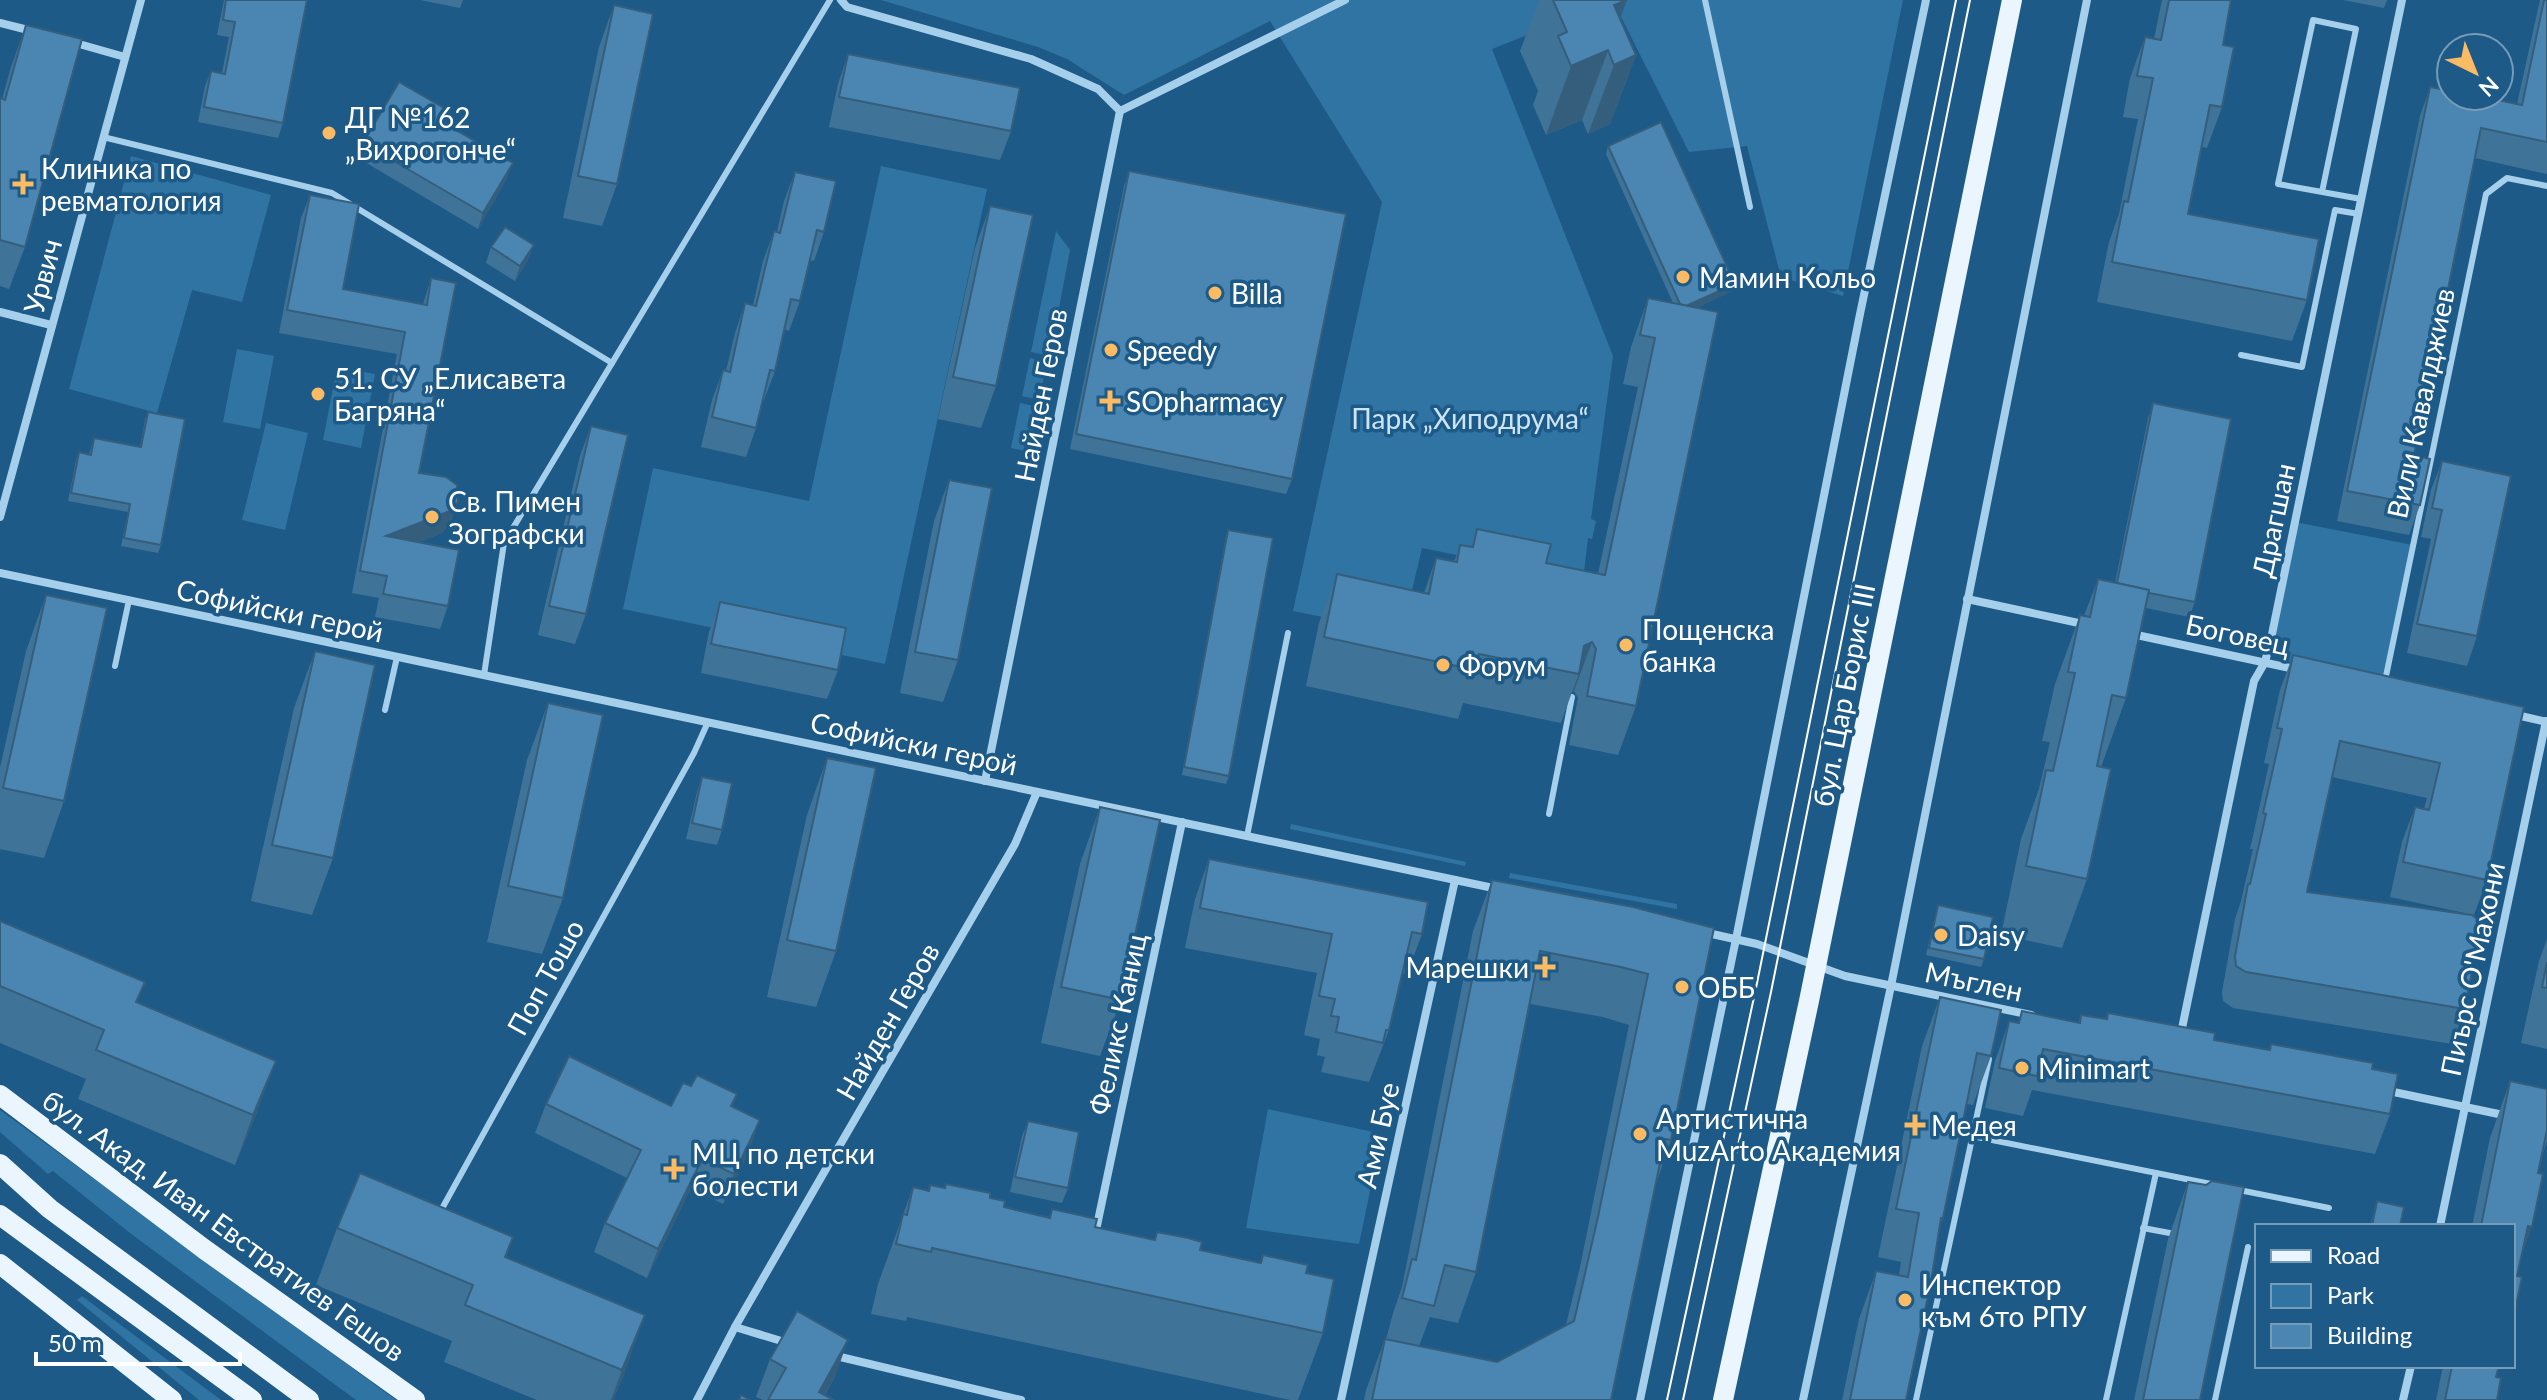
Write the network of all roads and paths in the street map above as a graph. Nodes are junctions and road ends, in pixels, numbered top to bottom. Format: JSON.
{"nodes":[{"id":1,"x":141,"y":0,"type":"edge"},
{"id":2,"x":830,"y":0,"type":"edge"},
{"id":3,"x":841,"y":0,"type":"edge"},
{"id":4,"x":1345,"y":0,"type":"edge"},
{"id":5,"x":1705,"y":0,"type":"edge"},
{"id":6,"x":1926,"y":0,"type":"edge"},
{"id":7,"x":2012,"y":0,"type":"edge"},
{"id":8,"x":2087,"y":0,"type":"edge"},
{"id":9,"x":2402,"y":0,"type":"edge"},
{"id":10,"x":0,"y":23,"type":"edge"},
{"id":11,"x":42,"y":34,"type":"edge"},
{"id":12,"x":56,"y":37,"type":"edge"},
{"id":13,"x":125,"y":57,"type":"junction"},
{"id":14,"x":1120,"y":111,"type":"junction"},
{"id":15,"x":103,"y":137,"type":"junction"},
{"id":16,"x":2547,"y":186,"type":"edge"},
{"id":17,"x":2322,"y":192,"type":"junction"},
{"id":18,"x":2361,"y":199,"type":"junction"},
{"id":19,"x":1750,"y":207,"type":"dead end"},
{"id":20,"x":2359,"y":214,"type":"junction"},
{"id":21,"x":0,"y":312,"type":"edge"},
{"id":22,"x":51,"y":325,"type":"junction"},
{"id":23,"x":2241,"y":355,"type":"dead end"},
{"id":24,"x":612,"y":363,"type":"junction"},
{"id":25,"x":0,"y":517,"type":"edge"},
{"id":26,"x":0,"y":573,"type":"edge"},
{"id":27,"x":1967,"y":599,"type":"junction"},
{"id":28,"x":129,"y":600,"type":"junction"},
{"id":29,"x":2095,"y":626,"type":"edge"},
{"id":30,"x":1288,"y":633,"type":"dead end"},
{"id":31,"x":2126,"y":633,"type":"edge"},
{"id":32,"x":397,"y":657,"type":"junction"},
{"id":33,"x":2265,"y":662,"type":"junction"},
{"id":34,"x":115,"y":666,"type":"dead end"},
{"id":35,"x":2310,"y":672,"type":"edge"},
{"id":36,"x":484,"y":675,"type":"junction"},
{"id":37,"x":2369,"y":684,"type":"edge"},
{"id":38,"x":2384,"y":687,"type":"junction"},
{"id":39,"x":2396,"y":689,"type":"edge"},
{"id":40,"x":1572,"y":697,"type":"edge"},
{"id":41,"x":385,"y":710,"type":"dead end"},
{"id":42,"x":2505,"y":712,"type":"edge"},
{"id":43,"x":708,"y":722,"type":"junction"},
{"id":44,"x":2546,"y":722,"type":"edge"},
{"id":45,"x":985,"y":781,"type":"junction"},
{"id":46,"x":1037,"y":792,"type":"junction"},
{"id":47,"x":1549,"y":814,"type":"dead end"},
{"id":48,"x":1182,"y":822,"type":"junction"},
{"id":49,"x":1247,"y":836,"type":"junction"},
{"id":50,"x":1455,"y":880,"type":"junction"},
{"id":51,"x":1514,"y":892,"type":"edge"},
{"id":52,"x":1690,"y":930,"type":"edge"},
{"id":53,"x":1736,"y":939,"type":"junction"},
{"id":54,"x":1816,"y":967,"type":"junction"},
{"id":55,"x":1891,"y":986,"type":"junction"},
{"id":56,"x":2000,"y":1008,"type":"junction"},
{"id":57,"x":2036,"y":1016,"type":"edge"},
{"id":58,"x":1997,"y":1022,"type":"edge"},
{"id":59,"x":2178,"y":1047,"type":"edge"},
{"id":60,"x":1991,"y":1051,"type":"edge"},
{"id":61,"x":2368,"y":1087,"type":"edge"},
{"id":62,"x":0,"y":1095,"type":"edge"},
{"id":63,"x":2465,"y":1107,"type":"junction"},
{"id":64,"x":2517,"y":1118,"type":"edge"},
{"id":65,"x":1972,"y":1136,"type":"junction"},
{"id":66,"x":0,"y":1164,"type":"edge"},
{"id":67,"x":2156,"y":1173,"type":"junction"},
{"id":68,"x":2329,"y":1208,"type":"dead end"},
{"id":69,"x":0,"y":1215,"type":"edge"},
{"id":70,"x":433,"y":1224,"type":"edge"},
{"id":71,"x":2440,"y":1224,"type":"edge"},
{"id":72,"x":2143,"y":1228,"type":"junction"},
{"id":73,"x":1095,"y":1235,"type":"edge"},
{"id":74,"x":2186,"y":1236,"type":"edge"},
{"id":75,"x":2248,"y":1247,"type":"dead end"},
{"id":76,"x":0,"y":1264,"type":"edge"},
{"id":77,"x":735,"y":1327,"type":"junction"},
{"id":78,"x":799,"y":1347,"type":"edge"},
{"id":79,"x":817,"y":1351,"type":"edge"},
{"id":80,"x":2411,"y":1368,"type":"edge"},
{"id":81,"x":697,"y":1398,"type":"edge"},
{"id":82,"x":172,"y":1400,"type":"edge"},
{"id":83,"x":252,"y":1400,"type":"edge"},
{"id":84,"x":309,"y":1400,"type":"edge"},
{"id":85,"x":415,"y":1400,"type":"edge"},
{"id":86,"x":1021,"y":1400,"type":"edge"},
{"id":87,"x":1341,"y":1400,"type":"edge"},
{"id":88,"x":1640,"y":1400,"type":"edge"},
{"id":89,"x":1723,"y":1400,"type":"edge"},
{"id":90,"x":1803,"y":1400,"type":"edge"},
{"id":91,"x":1916,"y":1400,"type":"edge"},
{"id":92,"x":2106,"y":1400,"type":"edge"},
{"id":93,"x":2215,"y":1400,"type":"edge"},
{"id":94,"x":2403,"y":1400,"type":"edge"}],
"edges":[{"from":1,"to":13,"type":"street","name":"Урвич"},
{"from":2,"to":24,"type":"lane"},
{"from":3,"to":14,"type":"street"},
{"from":4,"to":14,"type":"street"},
{"from":5,"to":19,"type":"lane"},
{"from":6,"to":53,"type":"street","name":"бул. Цар Борис III"},
{"from":7,"to":54,"type":"main road","name":"бул. Цар Борис III"},
{"from":8,"to":27,"type":"street"},
{"from":9,"to":18,"type":"street","name":"Драгшан"},
{"from":10,"to":11,"type":"street"},
{"from":12,"to":13,"type":"street"},
{"from":13,"to":15,"type":"street","name":"Урвич"},
{"from":14,"to":45,"type":"street","name":"Найден Геров"},
{"from":15,"to":22,"type":"street","name":"Урвич"},
{"from":15,"to":24,"type":"lane"},
{"from":16,"to":38,"type":"lane","name":"Вили Кавалджиев"},
{"from":17,"to":17,"type":"lane"},
{"from":17,"to":18,"type":"lane"},
{"from":18,"to":20,"type":"street","name":"Драгшан"},
{"from":20,"to":23,"type":"lane"},
{"from":20,"to":33,"type":"street","name":"Драгшан"},
{"from":21,"to":22,"type":"street"},
{"from":22,"to":25,"type":"street","name":"Урвич"},
{"from":24,"to":36,"type":"lane"},
{"from":26,"to":28,"type":"street","name":"Софийски герой"},
{"from":27,"to":29,"type":"street"},
{"from":27,"to":55,"type":"street"},
{"from":28,"to":32,"type":"street","name":"Софийски герой"},
{"from":28,"to":34,"type":"lane"},
{"from":30,"to":49,"type":"lane"},
{"from":31,"to":33,"type":"street","name":"Боговец"},
{"from":32,"to":36,"type":"street","name":"Софийски герой"},
{"from":32,"to":41,"type":"lane"},
{"from":33,"to":35,"type":"street","name":"Боговец"},
{"from":33,"to":59,"type":"street","name":"Драгшан"},
{"from":36,"to":43,"type":"street","name":"Софийски герой"},
{"from":37,"to":38,"type":"street"},
{"from":38,"to":39,"type":"street"},
{"from":40,"to":47,"type":"lane"},
{"from":42,"to":44,"type":"street"},
{"from":43,"to":45,"type":"street","name":"Софийски герой"},
{"from":43,"to":70,"type":"lane","name":"Поп Тошо"},
{"from":44,"to":63,"type":"street","name":"Пиърс О'Махони"},
{"from":45,"to":46,"type":"street","name":"Софийски герой"},
{"from":46,"to":48,"type":"street","name":"Софийски герой"},
{"from":46,"to":77,"type":"street","name":"Найден Геров"},
{"from":48,"to":49,"type":"street","name":"Софийски герой"},
{"from":48,"to":73,"type":"street","name":"Феликс Каниц"},
{"from":49,"to":50,"type":"street","name":"Софийски герой"},
{"from":50,"to":51,"type":"street","name":"Софийски герой"},
{"from":50,"to":87,"type":"street","name":"Ами Буе"},
{"from":52,"to":53,"type":"street"},
{"from":53,"to":54,"type":"street"},
{"from":53,"to":88,"type":"street","name":"бул. Цар Борис III"},
{"from":54,"to":55,"type":"street","name":"Мъглен"},
{"from":54,"to":89,"type":"main road","name":"бул. Цар Борис III"},
{"from":55,"to":56,"type":"street","name":"Мъглен"},
{"from":55,"to":90,"type":"street"},
{"from":56,"to":57,"type":"street","name":"Мъглен"},
{"from":56,"to":58,"type":"lane"},
{"from":60,"to":65,"type":"lane"},
{"from":61,"to":63,"type":"street"},
{"from":62,"to":85,"type":"main road","name":"бул. Акад. Иван Евстратиев Гешов"},
{"from":63,"to":64,"type":"street"},
{"from":63,"to":71,"type":"street","name":"Пиърс О'Махони"},
{"from":65,"to":67,"type":"lane"},
{"from":65,"to":91,"type":"lane"},
{"from":66,"to":84,"type":"main road"},
{"from":67,"to":68,"type":"lane"},
{"from":67,"to":72,"type":"lane"},
{"from":69,"to":83,"type":"main road"},
{"from":72,"to":74,"type":"lane"},
{"from":72,"to":92,"type":"lane"},
{"from":75,"to":93,"type":"lane"},
{"from":76,"to":82,"type":"main road"},
{"from":77,"to":78,"type":"street"},
{"from":77,"to":81,"type":"street","name":"Найден Геров"},
{"from":79,"to":86,"type":"street"},
{"from":80,"to":94,"type":"street"}]}
